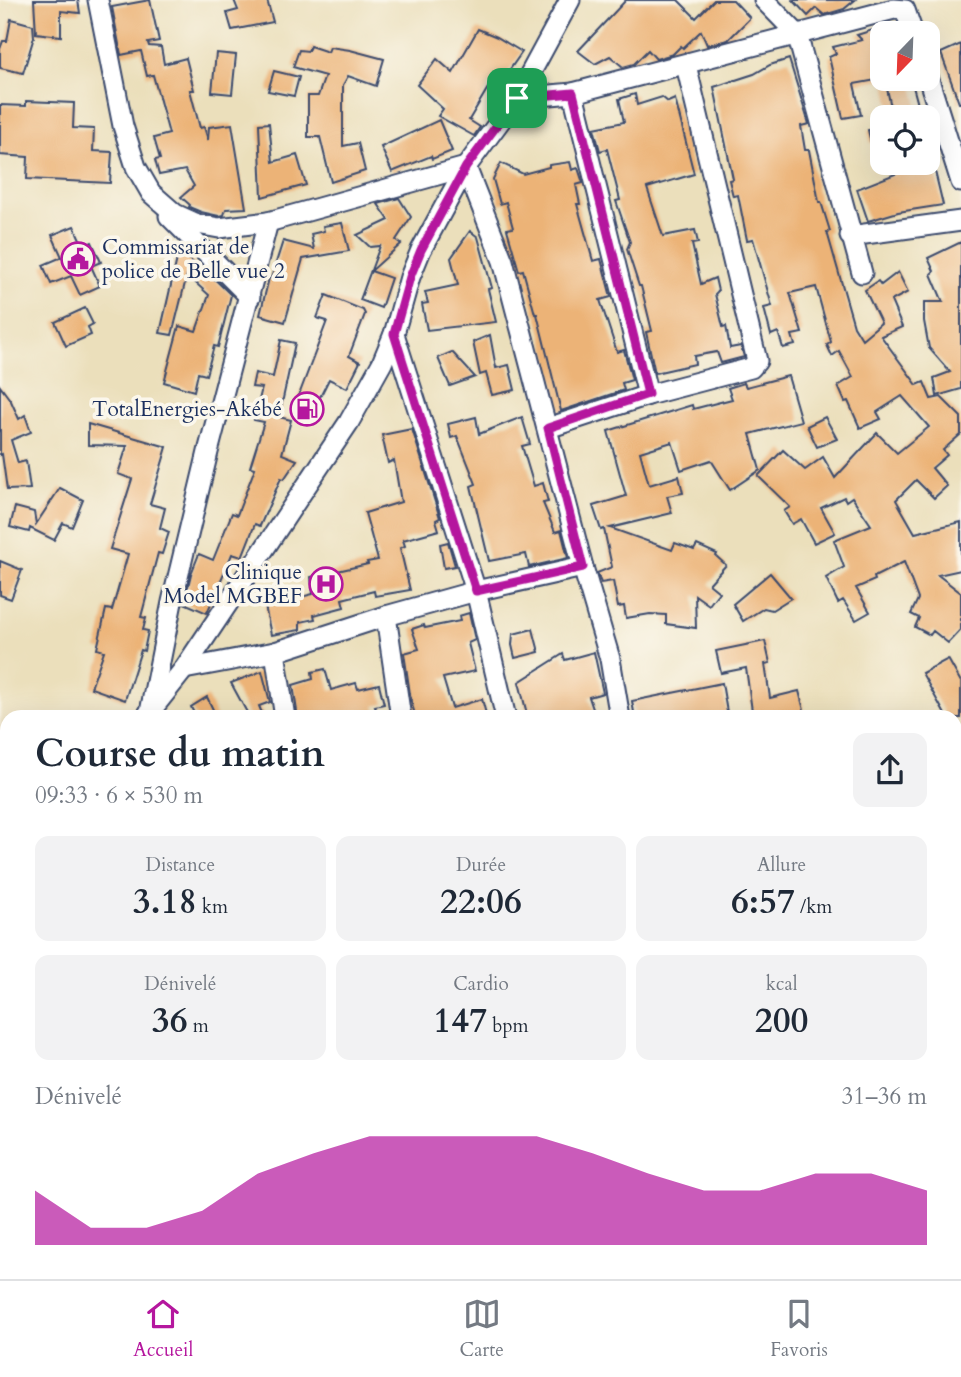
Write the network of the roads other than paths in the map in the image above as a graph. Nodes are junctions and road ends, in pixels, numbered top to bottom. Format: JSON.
{"nodes":[{"id":1,"x":98,"y":0,"type":"edge"},
{"id":2,"x":570,"y":0,"type":"edge"},
{"id":3,"x":764,"y":0,"type":"edge"},
{"id":4,"x":909,"y":21,"type":"edge"},
{"id":5,"x":797,"y":34,"type":"junction"},
{"id":6,"x":686,"y":65,"type":"junction"},
{"id":7,"x":932,"y":91,"type":"edge"},
{"id":8,"x":573,"y":93,"type":"junction"},
{"id":9,"x":517,"y":98,"type":"junction"},
{"id":10,"x":466,"y":167,"type":"junction"},
{"id":11,"x":961,"y":182,"type":"edge"},
{"id":12,"x":151,"y":193,"type":"junction"},
{"id":13,"x":961,"y":221,"type":"edge"},
{"id":14,"x":268,"y":222,"type":"junction"},
{"id":15,"x":850,"y":236,"type":"junction"},
{"id":16,"x":862,"y":273,"type":"dead end"},
{"id":17,"x":250,"y":297,"type":"junction"},
{"id":18,"x":394,"y":334,"type":"junction"},
{"id":19,"x":648,"y":394,"type":"junction"},
{"id":20,"x":548,"y":428,"type":"junction"},
{"id":21,"x":583,"y":567,"type":"junction"},
{"id":22,"x":476,"y":591,"type":"junction"},
{"id":23,"x":386,"y":616,"type":"junction"},
{"id":24,"x":275,"y":652,"type":"junction"},
{"id":25,"x":184,"y":669,"type":"junction"},
{"id":26,"x":150,"y":710,"type":"edge"},
{"id":27,"x":153,"y":710,"type":"edge"},
{"id":28,"x":284,"y":710,"type":"edge"},
{"id":29,"x":400,"y":710,"type":"edge"},
{"id":30,"x":504,"y":710,"type":"edge"},
{"id":31,"x":619,"y":710,"type":"edge"}],
"edges":[{"from":1,"to":12,"type":"street"},
{"from":2,"to":9,"type":"street"},
{"from":3,"to":5,"type":"street"},
{"from":4,"to":5,"type":"street"},
{"from":5,"to":6,"type":"street"},
{"from":5,"to":15,"type":"street"},
{"from":6,"to":8,"type":"street"},
{"from":6,"to":19,"type":"street"},
{"from":7,"to":11,"type":"street"},
{"from":8,"to":9,"type":"street"},
{"from":8,"to":19,"type":"street"},
{"from":9,"to":10,"type":"street"},
{"from":10,"to":14,"type":"street"},
{"from":10,"to":18,"type":"street"},
{"from":10,"to":20,"type":"street"},
{"from":12,"to":14,"type":"street"},
{"from":12,"to":17,"type":"street"},
{"from":13,"to":15,"type":"street"},
{"from":14,"to":17,"type":"street"},
{"from":15,"to":16,"type":"street"},
{"from":17,"to":26,"type":"street"},
{"from":18,"to":22,"type":"street"},
{"from":18,"to":25,"type":"street"},
{"from":19,"to":20,"type":"street"},
{"from":20,"to":21,"type":"street"},
{"from":21,"to":22,"type":"street"},
{"from":21,"to":31,"type":"street"},
{"from":22,"to":23,"type":"street"},
{"from":22,"to":30,"type":"street"},
{"from":23,"to":24,"type":"street"},
{"from":23,"to":29,"type":"street"},
{"from":24,"to":25,"type":"street"},
{"from":24,"to":28,"type":"street"},
{"from":25,"to":27,"type":"street"}]}
